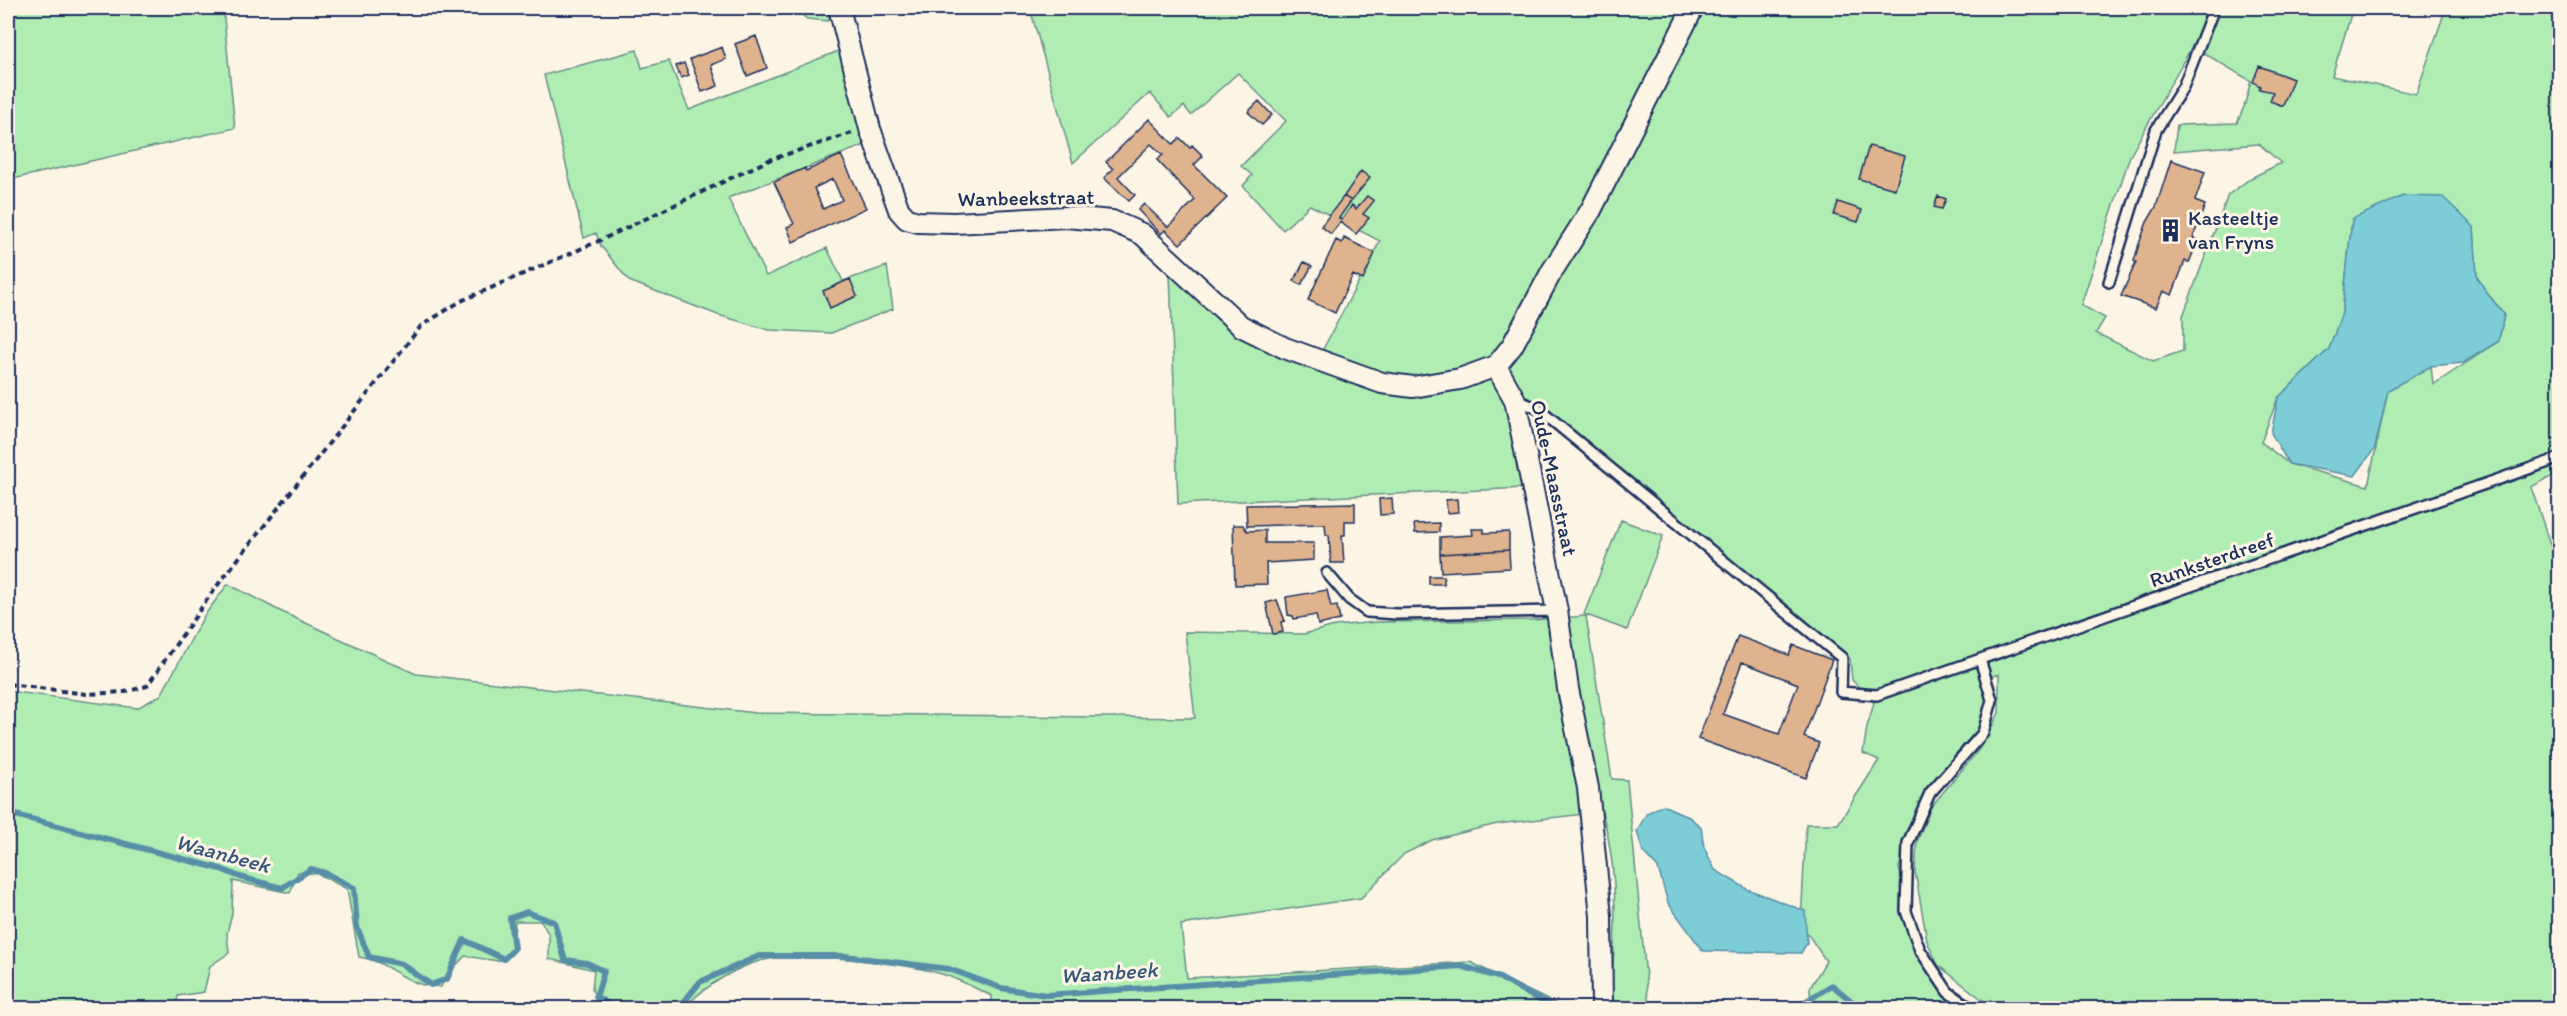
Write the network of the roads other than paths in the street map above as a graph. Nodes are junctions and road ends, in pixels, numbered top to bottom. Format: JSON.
{"nodes":[{"id":1,"x":839,"y":8,"type":"edge"},
{"id":2,"x":1693,"y":8,"type":"edge"},
{"id":3,"x":2214,"y":8,"type":"edge"},
{"id":4,"x":2109,"y":282,"type":"dead end"},
{"id":5,"x":1496,"y":366,"type":"junction"},
{"id":6,"x":1515,"y":400,"type":"junction"},
{"id":7,"x":2559,"y":458,"type":"edge"},
{"id":8,"x":1327,"y":573,"type":"dead end"},
{"id":9,"x":1557,"y":611,"type":"junction"},
{"id":10,"x":1980,"y":659,"type":"junction"},
{"id":11,"x":1602,"y":1008,"type":"edge"},
{"id":12,"x":1971,"y":1008,"type":"edge"}],
"edges":[{"from":1,"to":5,"type":"street","name":"Wanbeekstraat"},
{"from":2,"to":5,"type":"street"},
{"from":3,"to":4,"type":"lane"},
{"from":5,"to":6,"type":"street","name":"Oude-Maasstraat"},
{"from":6,"to":9,"type":"street","name":"Oude-Maasstraat"},
{"from":6,"to":10,"type":"lane","name":"Runksterdreef"},
{"from":7,"to":10,"type":"lane","name":"Runksterdreef"},
{"from":8,"to":9,"type":"lane"},
{"from":9,"to":11,"type":"street","name":"Oude-Maasstraat"},
{"from":10,"to":12,"type":"lane"}]}
